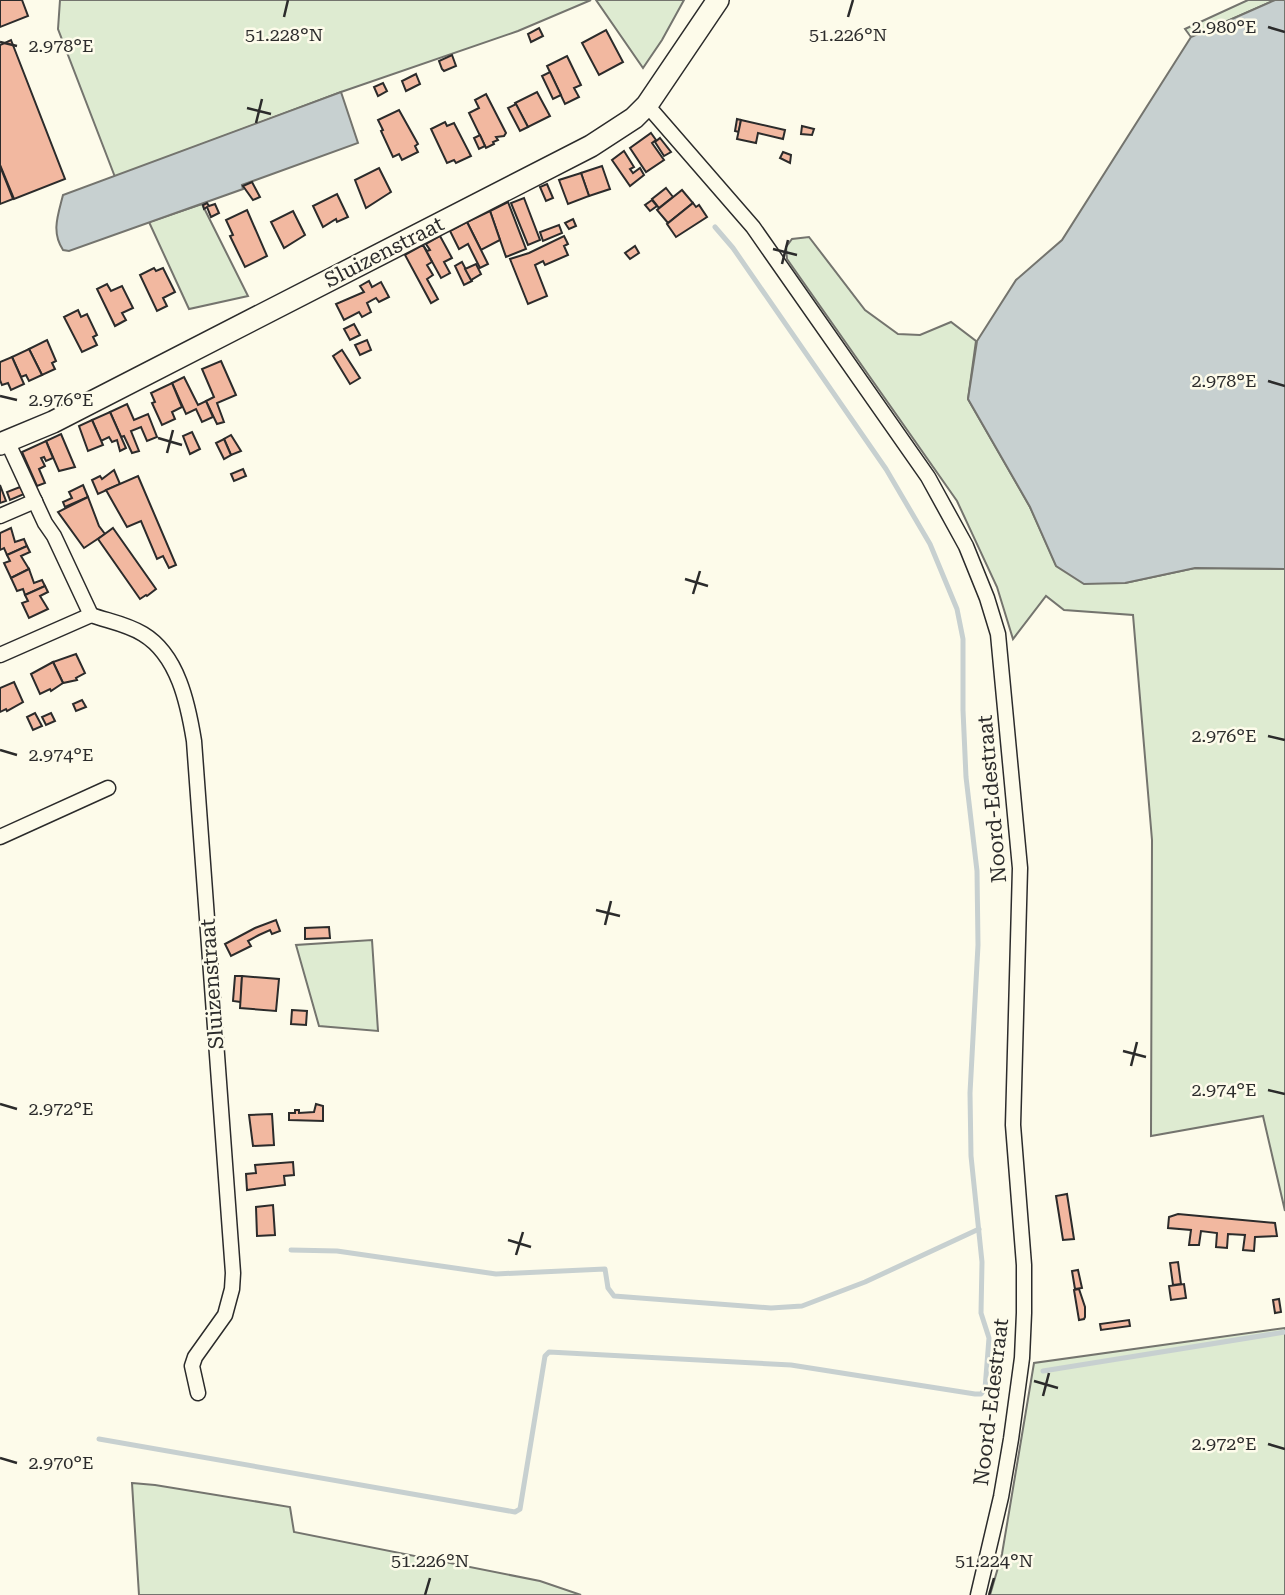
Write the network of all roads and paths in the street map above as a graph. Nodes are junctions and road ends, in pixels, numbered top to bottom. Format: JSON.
{"nodes":[{"id":1,"x":718,"y":0,"type":"edge"},
{"id":2,"x":647,"y":106,"type":"junction"},
{"id":3,"x":4,"y":442,"type":"edge"},
{"id":4,"x":34,"y":501,"type":"junction"},
{"id":5,"x":0,"y":516,"type":"edge"},
{"id":6,"x":91,"y":615,"type":"junction"},
{"id":7,"x":0,"y":656,"type":"edge"},
{"id":8,"x":108,"y":788,"type":"dead end"},
{"id":9,"x":0,"y":837,"type":"edge"},
{"id":10,"x":198,"y":1393,"type":"dead end"},
{"id":11,"x":978,"y":1595,"type":"edge"}],
"edges":[{"from":1,"to":2,"type":"street","name":"Sluizenstraat"},
{"from":2,"to":3,"type":"street","name":"Sluizenstraat"},
{"from":2,"to":11,"type":"street","name":"Noord-Edestraat"},
{"from":3,"to":4,"type":"street"},
{"from":4,"to":5,"type":"street"},
{"from":4,"to":6,"type":"street"},
{"from":6,"to":7,"type":"street"},
{"from":6,"to":10,"type":"street","name":"Sluizenstraat"},
{"from":8,"to":9,"type":"street"}]}
